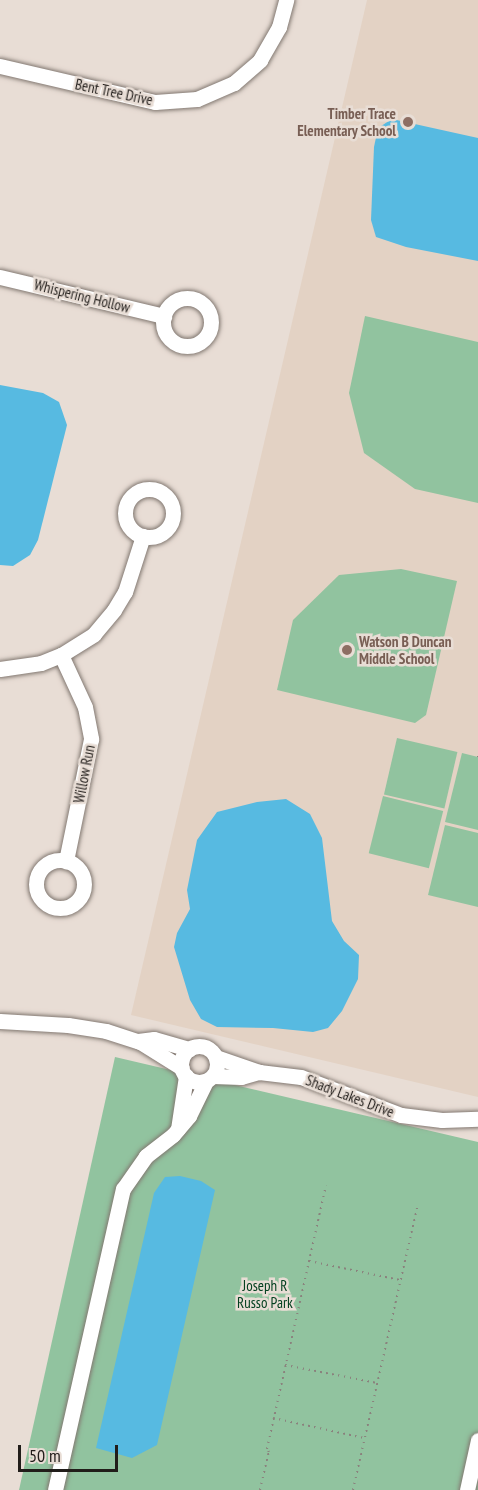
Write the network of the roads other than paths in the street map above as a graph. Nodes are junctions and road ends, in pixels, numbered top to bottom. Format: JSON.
{"nodes":[{"id":1,"x":286,"y":0,"type":"edge"},
{"id":2,"x":0,"y":66,"type":"edge"},
{"id":3,"x":0,"y":277,"type":"edge"},
{"id":4,"x":164,"y":316,"type":"dead end"},
{"id":5,"x":143,"y":536,"type":"dead end"},
{"id":6,"x":61,"y":655,"type":"junction"},
{"id":7,"x":0,"y":669,"type":"edge"},
{"id":8,"x":66,"y":861,"type":"dead end"},
{"id":9,"x":0,"y":1021,"type":"edge"},
{"id":10,"x":138,"y":1041,"type":"junction"},
{"id":11,"x":190,"y":1049,"type":"junction"},
{"id":12,"x":216,"y":1057,"type":"junction"},
{"id":13,"x":184,"y":1072,"type":"junction"},
{"id":14,"x":259,"y":1072,"type":"junction"},
{"id":15,"x":210,"y":1078,"type":"junction"},
{"id":16,"x":478,"y":1119,"type":"edge"},
{"id":17,"x":178,"y":1129,"type":"junction"},
{"id":18,"x":478,"y":1440,"type":"edge"},
{"id":19,"x":55,"y":1490,"type":"edge"},
{"id":20,"x":467,"y":1490,"type":"edge"}],
"edges":[{"from":1,"to":2,"type":"street","name":"Bent Tree Drive"},
{"from":3,"to":4,"type":"street","name":"Whispering Hollow"},
{"from":5,"to":6,"type":"street"},
{"from":6,"to":7,"type":"street"},
{"from":6,"to":8,"type":"street","name":"Willow Run"},
{"from":9,"to":10,"type":"street"},
{"from":10,"to":11,"type":"street"},
{"from":10,"to":13,"type":"street"},
{"from":11,"to":12,"type":"street"},
{"from":11,"to":13,"type":"street"},
{"from":12,"to":14,"type":"street","name":"Shady Lakes Drive"},
{"from":12,"to":15,"type":"street"},
{"from":13,"to":15,"type":"street"},
{"from":13,"to":17,"type":"street"},
{"from":14,"to":15,"type":"street","name":"Shady Lakes Drive"},
{"from":14,"to":16,"type":"street","name":"Shady Lakes Drive"},
{"from":15,"to":17,"type":"street"},
{"from":17,"to":19,"type":"street"},
{"from":18,"to":20,"type":"street"}]}
